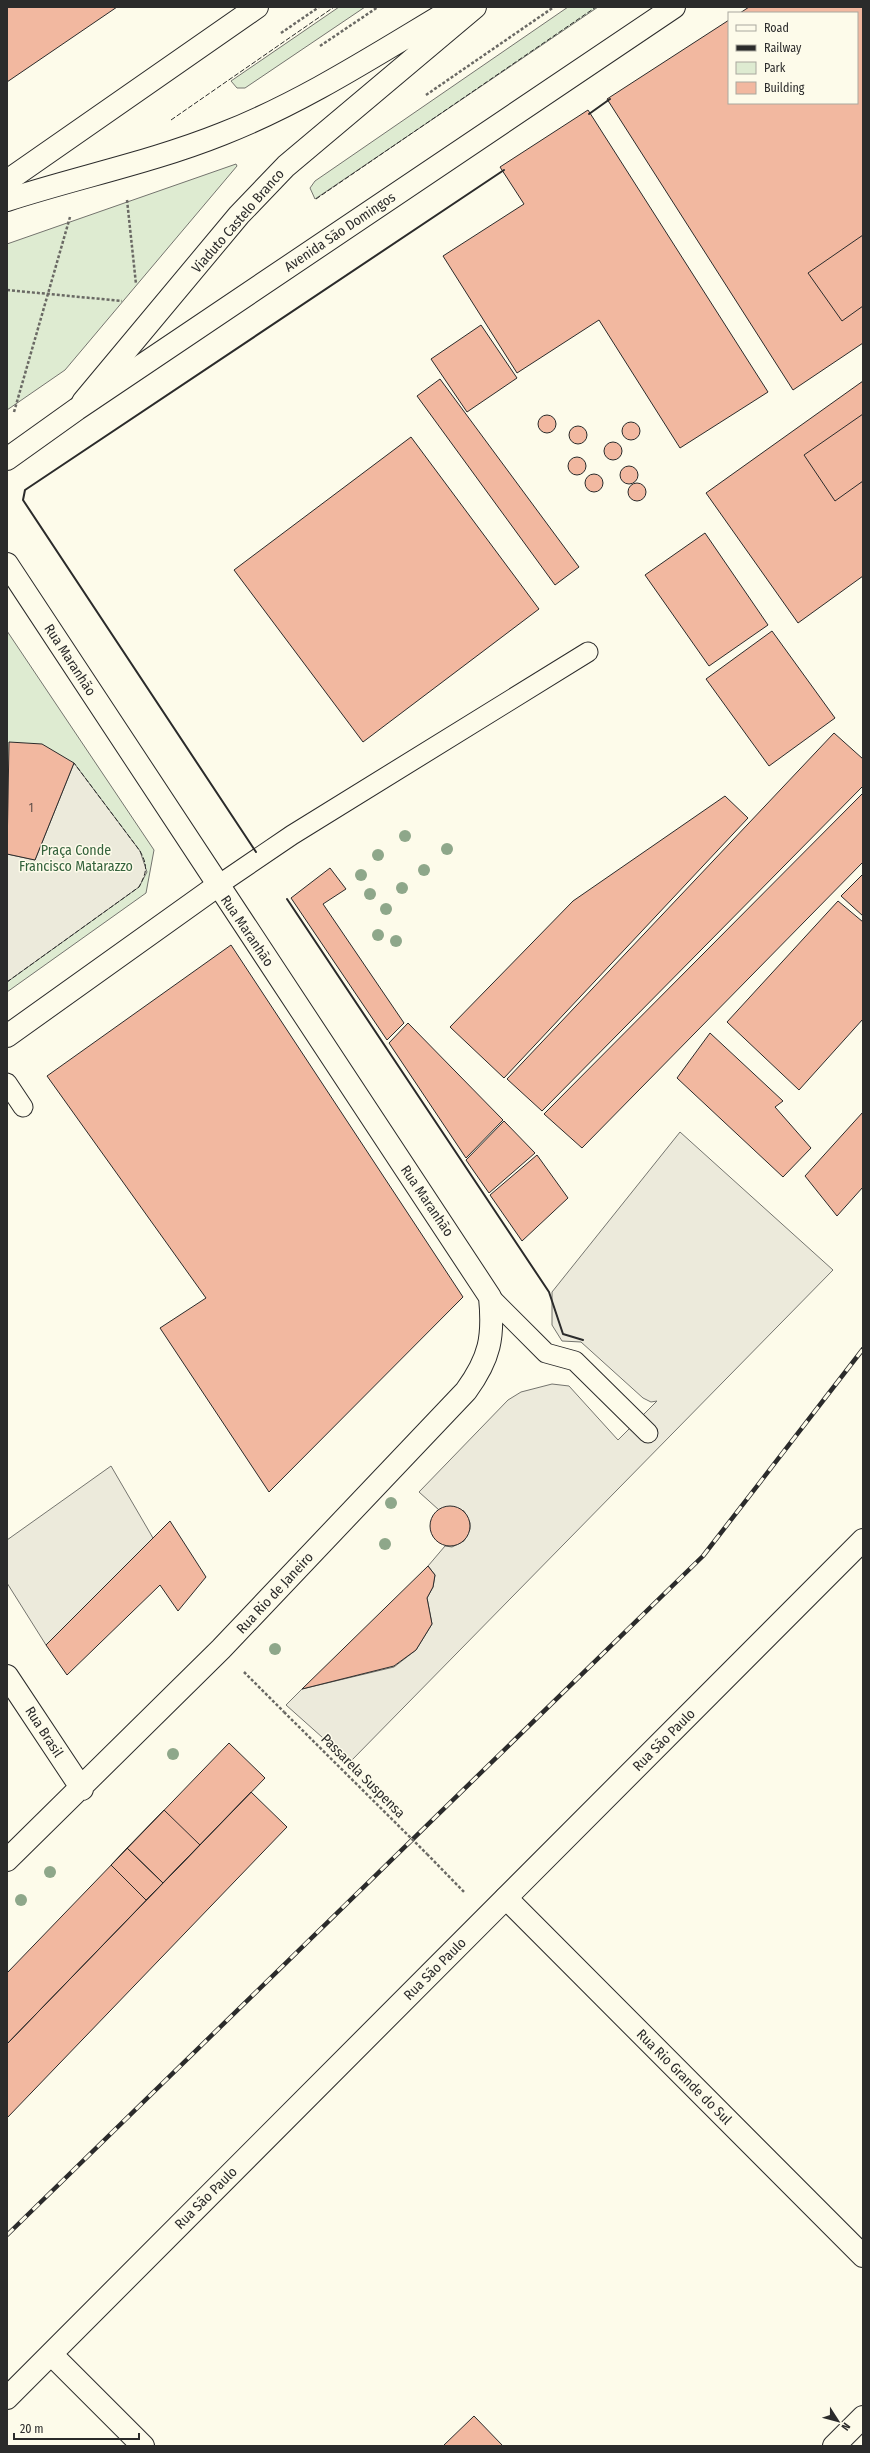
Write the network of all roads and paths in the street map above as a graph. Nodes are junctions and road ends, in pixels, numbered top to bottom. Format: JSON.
{"nodes":[{"id":1,"x":257,"y":7,"type":"edge"},
{"id":2,"x":456,"y":7,"type":"edge"},
{"id":3,"x":475,"y":7,"type":"edge"},
{"id":4,"x":674,"y":7,"type":"edge"},
{"id":5,"x":7,"y":181,"type":"edge"},
{"id":6,"x":127,"y":197,"type":"dead end"},
{"id":7,"x":7,"y":200,"type":"edge"},
{"id":8,"x":69,"y":219,"type":"dead end"},
{"id":9,"x":7,"y":290,"type":"edge"},
{"id":10,"x":137,"y":291,"type":"dead end"},
{"id":11,"x":48,"y":293,"type":"junction"},
{"id":12,"x":127,"y":302,"type":"dead end"},
{"id":13,"x":77,"y":409,"type":"junction"},
{"id":14,"x":12,"y":419,"type":"dead end"},
{"id":15,"x":7,"y":459,"type":"edge"},
{"id":16,"x":7,"y":564,"type":"edge"},
{"id":17,"x":588,"y":652,"type":"dead end"},
{"id":18,"x":217,"y":886,"type":"junction"},
{"id":19,"x":7,"y":1036,"type":"edge"},
{"id":20,"x":7,"y":1084,"type":"edge"},
{"id":21,"x":23,"y":1107,"type":"dead end"},
{"id":22,"x":490,"y":1297,"type":"junction"},
{"id":23,"x":648,"y":1433,"type":"dead end"},
{"id":24,"x":863,"y":1540,"type":"edge"},
{"id":25,"x":221,"y":1649,"type":"junction"},
{"id":26,"x":7,"y":1676,"type":"edge"},
{"id":27,"x":82,"y":1789,"type":"junction"},
{"id":28,"x":7,"y":1860,"type":"edge"},
{"id":29,"x":506,"y":1898,"type":"junction"},
{"id":30,"x":488,"y":1916,"type":"junction"},
{"id":31,"x":863,"y":2256,"type":"edge"},
{"id":32,"x":51,"y":2354,"type":"junction"},
{"id":33,"x":7,"y":2398,"type":"edge"},
{"id":34,"x":863,"y":2417,"type":"edge"},
{"id":35,"x":143,"y":2446,"type":"edge"},
{"id":36,"x":834,"y":2446,"type":"edge"}],
"edges":[{"from":1,"to":5,"type":"street"},
{"from":2,"to":7,"type":"street"},
{"from":3,"to":13,"type":"street","name":"Viaduto Castelo Branco"},
{"from":4,"to":13,"type":"street","name":"Avenida São Domingos"},
{"from":6,"to":10,"type":"path"},
{"from":8,"to":11,"type":"path"},
{"from":9,"to":11,"type":"path"},
{"from":11,"to":12,"type":"path"},
{"from":11,"to":14,"type":"path"},
{"from":13,"to":15,"type":"street","name":"Avenida São Domingos"},
{"from":16,"to":18,"type":"street","name":"Rua Maranhão"},
{"from":17,"to":18,"type":"lane"},
{"from":18,"to":19,"type":"street"},
{"from":18,"to":22,"type":"street","name":"Rua Maranhão"},
{"from":20,"to":21,"type":"lane"},
{"from":22,"to":23,"type":"lane"},
{"from":22,"to":25,"type":"street","name":"Rua Rio de Janeiro"},
{"from":24,"to":29,"type":"street","name":"Rua São Paulo"},
{"from":25,"to":27,"type":"street","name":"Rua Rio de Janeiro"},
{"from":25,"to":30,"type":"path","name":"Passarela Suspensa","bridge":true},
{"from":26,"to":27,"type":"street","name":"Rua Brasil"},
{"from":27,"to":28,"type":"street","name":"Rua Rio de Janeiro"},
{"from":29,"to":30,"type":"street","name":"Rua São Paulo"},
{"from":29,"to":31,"type":"street","name":"Rua Rio Grande do Sul"},
{"from":30,"to":32,"type":"street","name":"Rua São Paulo"},
{"from":32,"to":33,"type":"street","name":"Rua São Paulo"},
{"from":32,"to":35,"type":"street"},
{"from":34,"to":36,"type":"street"}]}
